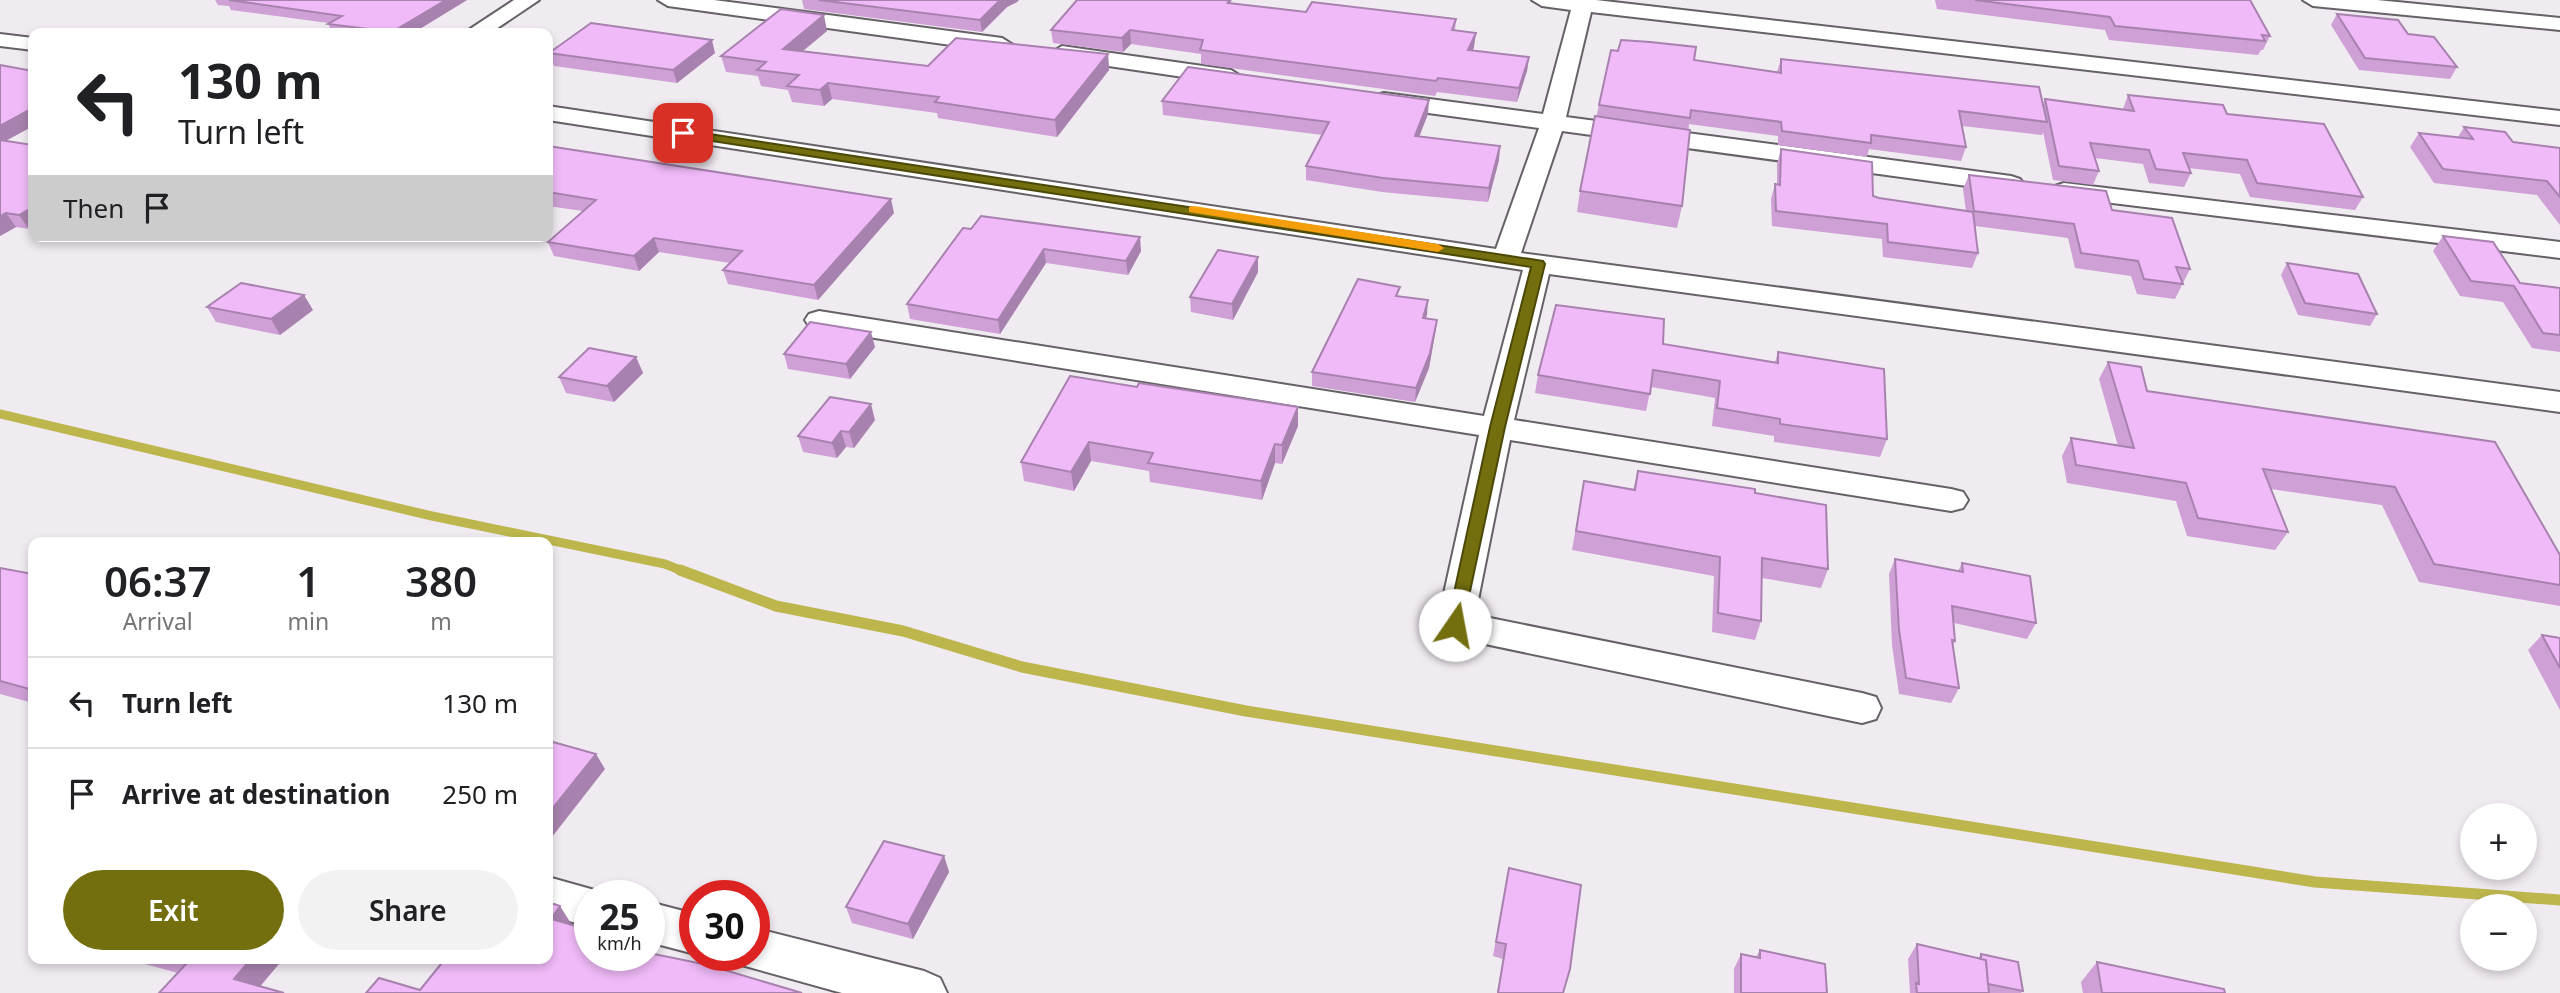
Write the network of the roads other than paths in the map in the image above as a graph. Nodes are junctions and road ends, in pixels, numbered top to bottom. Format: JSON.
{"nodes":[{"id":1,"x":529,"y":0,"type":"edge"},
{"id":2,"x":668,"y":0,"type":"edge"},
{"id":3,"x":1542,"y":0,"type":"edge"},
{"id":4,"x":2312,"y":0,"type":"edge"},
{"id":5,"x":1583,"y":3,"type":"edge"},
{"id":6,"x":2560,"y":24,"type":"edge"},
{"id":7,"x":483,"y":28,"type":"edge"},
{"id":8,"x":0,"y":40,"type":"edge"},
{"id":9,"x":28,"y":43,"type":"edge"},
{"id":10,"x":1251,"y":80,"type":"edge"},
{"id":11,"x":1360,"y":96,"type":"edge"},
{"id":12,"x":553,"y":114,"type":"edge"},
{"id":13,"x":2560,"y":118,"type":"edge"},
{"id":14,"x":1553,"y":123,"type":"junction"},
{"id":15,"x":2560,"y":250,"type":"edge"},
{"id":16,"x":1522,"y":261,"type":"junction"},
{"id":17,"x":820,"y":320,"type":"dead end"},
{"id":18,"x":2560,"y":402,"type":"edge"},
{"id":19,"x":1497,"y":427,"type":"junction"},
{"id":20,"x":1951,"y":500,"type":"dead end"},
{"id":21,"x":1862,"y":708,"type":"dead end"},
{"id":22,"x":553,"y":897,"type":"edge"},
{"id":23,"x":574,"y":903,"type":"edge"},
{"id":24,"x":770,"y":953,"type":"edge"},
{"id":25,"x":924,"y":993,"type":"edge"}],
"edges":[{"from":1,"to":7,"type":"street"},
{"from":2,"to":10,"type":"street"},
{"from":3,"to":5,"type":"street"},
{"from":4,"to":6,"type":"street"},
{"from":5,"to":13,"type":"street"},
{"from":5,"to":14,"type":"street"},
{"from":8,"to":9,"type":"street"},
{"from":11,"to":14,"type":"street"},
{"from":12,"to":16,"type":"street"},
{"from":14,"to":15,"type":"street"},
{"from":14,"to":16,"type":"street"},
{"from":16,"to":18,"type":"street"},
{"from":16,"to":19,"type":"street"},
{"from":17,"to":19,"type":"street"},
{"from":19,"to":20,"type":"street"},
{"from":19,"to":21,"type":"street"},
{"from":22,"to":23,"type":"street"},
{"from":24,"to":25,"type":"street"}]}
